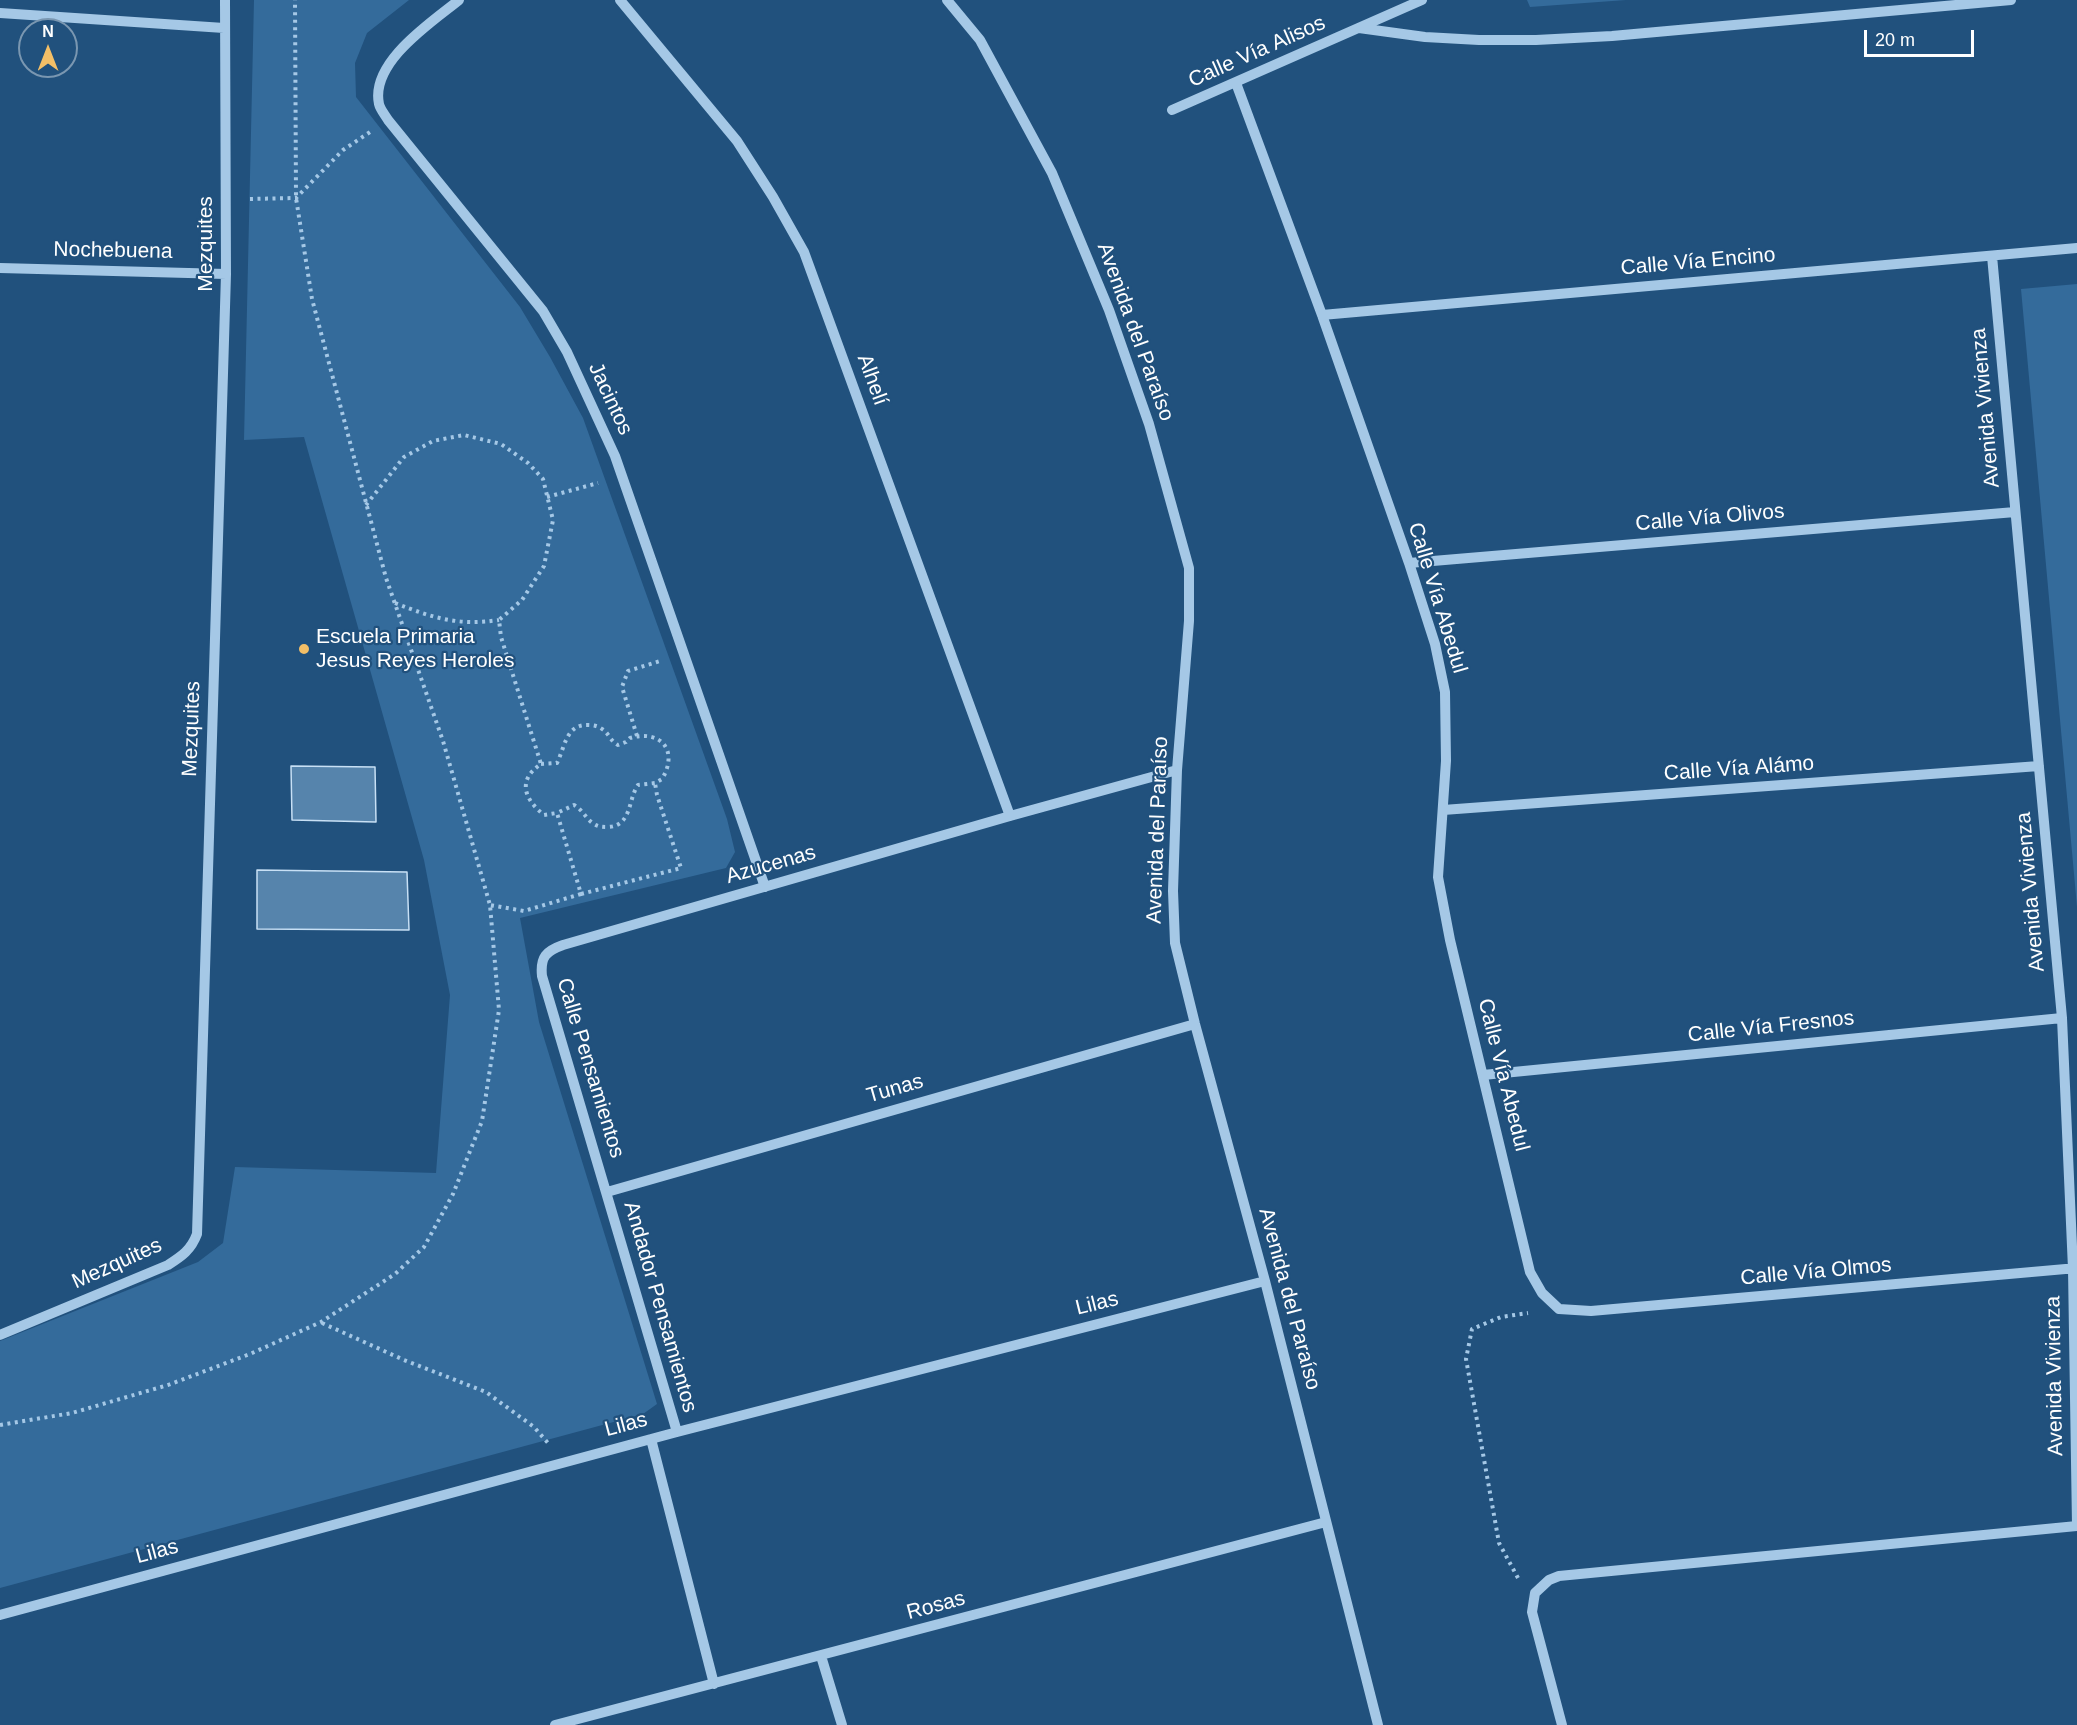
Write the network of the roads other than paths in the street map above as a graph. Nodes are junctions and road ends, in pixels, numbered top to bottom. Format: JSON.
{"nodes":[{"id":1,"x":225,"y":0,"type":"edge"},
{"id":2,"x":459,"y":0,"type":"edge"},
{"id":3,"x":620,"y":0,"type":"edge"},
{"id":4,"x":947,"y":0,"type":"edge"},
{"id":5,"x":1422,"y":0,"type":"edge"},
{"id":6,"x":2010,"y":0,"type":"edge"},
{"id":7,"x":0,"y":13,"type":"edge"},
{"id":8,"x":224,"y":28,"type":"junction"},
{"id":9,"x":1359,"y":28,"type":"junction"},
{"id":10,"x":1236,"y":83,"type":"junction"},
{"id":11,"x":1173,"y":110,"type":"dead end"},
{"id":12,"x":2077,"y":248,"type":"edge"},
{"id":13,"x":1992,"y":256,"type":"junction"},
{"id":14,"x":0,"y":268,"type":"edge"},
{"id":15,"x":226,"y":274,"type":"junction"},
{"id":16,"x":1322,"y":315,"type":"junction"},
{"id":17,"x":2015,"y":512,"type":"junction"},
{"id":18,"x":1409,"y":563,"type":"junction"},
{"id":19,"x":2039,"y":766,"type":"junction"},
{"id":20,"x":1178,"y":771,"type":"junction"},
{"id":21,"x":1443,"y":810,"type":"junction"},
{"id":22,"x":1010,"y":816,"type":"junction"},
{"id":23,"x":765,"y":887,"type":"junction"},
{"id":24,"x":544,"y":956,"type":"joint"},
{"id":25,"x":2062,"y":1018,"type":"junction"},
{"id":26,"x":1195,"y":1024,"type":"junction"},
{"id":27,"x":1483,"y":1075,"type":"junction"},
{"id":28,"x":607,"y":1192,"type":"junction"},
{"id":29,"x":2075,"y":1268,"type":"edge"},
{"id":30,"x":1265,"y":1281,"type":"junction"},
{"id":31,"x":1559,"y":1310,"type":"joint"},
{"id":32,"x":0,"y":1335,"type":"edge"},
{"id":33,"x":676,"y":1432,"type":"junction"},
{"id":34,"x":651,"y":1439,"type":"junction"},
{"id":35,"x":1326,"y":1522,"type":"junction"},
{"id":36,"x":2077,"y":1526,"type":"edge"},
{"id":37,"x":0,"y":1615,"type":"edge"},
{"id":38,"x":821,"y":1656,"type":"junction"},
{"id":39,"x":714,"y":1684,"type":"junction"},
{"id":40,"x":589,"y":1720,"type":"edge"},
{"id":41,"x":555,"y":1725,"type":"edge"},
{"id":42,"x":842,"y":1725,"type":"edge"},
{"id":43,"x":1378,"y":1725,"type":"edge"},
{"id":44,"x":1562,"y":1725,"type":"edge"}],
"edges":[{"from":1,"to":8,"type":"street","name":"Mezquites"},
{"from":2,"to":23,"type":"street","name":"Jacintos"},
{"from":3,"to":22,"type":"street","name":"Alhelí"},
{"from":4,"to":20,"type":"street","name":"Avenida del Paraíso"},
{"from":5,"to":9,"type":"street","name":"Calle Vía Alisos"},
{"from":6,"to":9,"type":"street"},
{"from":7,"to":8,"type":"street"},
{"from":8,"to":15,"type":"street","name":"Mezquites"},
{"from":9,"to":10,"type":"street","name":"Calle Vía Alisos"},
{"from":10,"to":11,"type":"street","name":"Calle Vía Alisos"},
{"from":10,"to":16,"type":"street","name":"Calle Vía Abedul"},
{"from":12,"to":13,"type":"street","name":"Calle Vía Encino"},
{"from":13,"to":16,"type":"street","name":"Calle Vía Encino"},
{"from":13,"to":17,"type":"street","name":"Avenida Vivienza"},
{"from":14,"to":15,"type":"street","name":"Nochebuena"},
{"from":15,"to":32,"type":"street","name":"Mezquites"},
{"from":16,"to":18,"type":"street","name":"Calle Vía Abedul"},
{"from":17,"to":18,"type":"street","name":"Calle Vía Olivos"},
{"from":17,"to":19,"type":"street","name":"Avenida Vivienza"},
{"from":18,"to":21,"type":"street","name":"Calle Vía Abedul"},
{"from":19,"to":21,"type":"street","name":"Calle Vía Alámo"},
{"from":19,"to":25,"type":"street","name":"Avenida Vivienza"},
{"from":20,"to":22,"type":"street","name":"Azucenas"},
{"from":20,"to":26,"type":"street","name":"Avenida del Paraíso"},
{"from":21,"to":27,"type":"street","name":"Calle Vía Abedul"},
{"from":22,"to":23,"type":"street","name":"Azucenas"},
{"from":23,"to":24,"type":"street","name":"Azucenas"},
{"from":24,"to":28,"type":"street","name":"Calle Pensamientos"},
{"from":25,"to":27,"type":"street","name":"Calle Vía Fresnos"},
{"from":25,"to":29,"type":"street","name":"Avenida Vivienza"},
{"from":26,"to":28,"type":"street","name":"Tunas"},
{"from":26,"to":30,"type":"street","name":"Avenida del Paraíso"},
{"from":27,"to":31,"type":"street","name":"Calle Vía Abedul"},
{"from":28,"to":33,"type":"street","name":"Andador Pensamientos"},
{"from":29,"to":31,"type":"street","name":"Calle Vía Olmos"},
{"from":29,"to":36,"type":"street","name":"Avenida Vivienza"},
{"from":30,"to":33,"type":"street","name":"Lilas"},
{"from":30,"to":35,"type":"street","name":"Avenida del Paraíso"},
{"from":33,"to":34,"type":"street","name":"Lilas"},
{"from":34,"to":37,"type":"street","name":"Lilas"},
{"from":34,"to":39,"type":"street"},
{"from":35,"to":38,"type":"street","name":"Rosas"},
{"from":35,"to":43,"type":"street","name":"Avenida del Paraíso"},
{"from":36,"to":44,"type":"street"},
{"from":38,"to":39,"type":"street","name":"Rosas"},
{"from":38,"to":42,"type":"street"},
{"from":39,"to":40,"type":"street","name":"Rosas"},
{"from":40,"to":41,"type":"street","name":"Rosas"}]}
